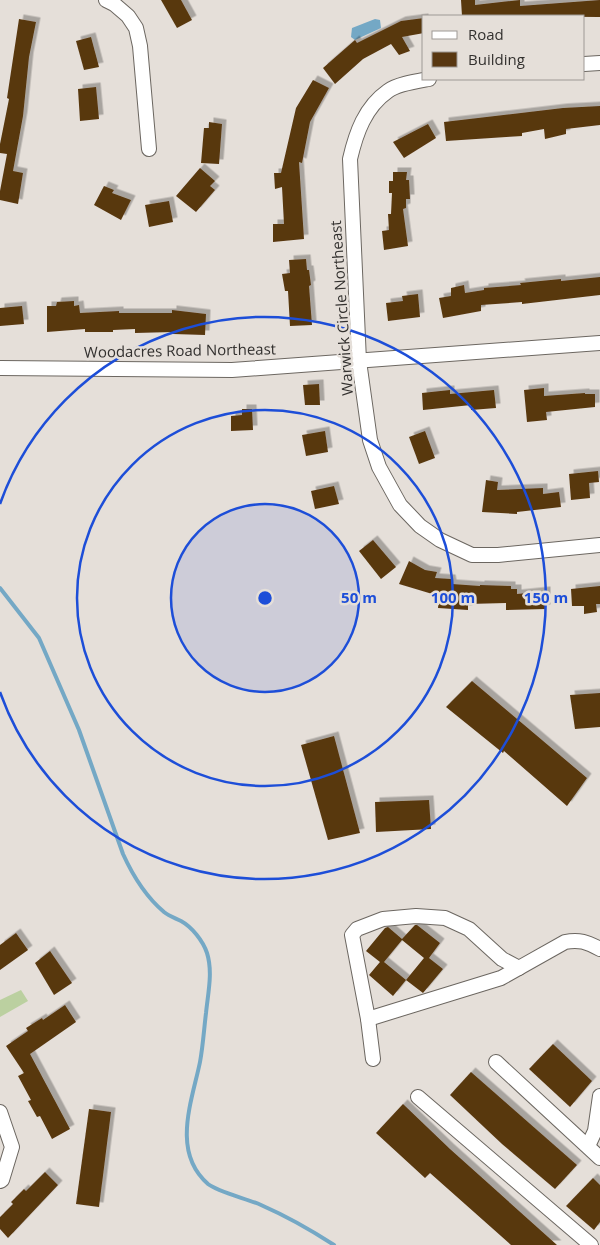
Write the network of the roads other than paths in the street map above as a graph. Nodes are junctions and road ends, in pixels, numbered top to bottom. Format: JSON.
{"nodes":[{"id":1,"x":106,"y":0,"type":"edge"},
{"id":2,"x":600,"y":63,"type":"edge"},
{"id":3,"x":585,"y":64,"type":"edge"},
{"id":4,"x":422,"y":80,"type":"edge"},
{"id":5,"x":149,"y":149,"type":"dead end"},
{"id":6,"x":600,"y":343,"type":"edge"},
{"id":7,"x":359,"y":361,"type":"junction"},
{"id":8,"x":0,"y":368,"type":"edge"},
{"id":9,"x":600,"y":545,"type":"edge"},
{"id":10,"x":600,"y":948,"type":"edge"},
{"id":11,"x":519,"y":968,"type":"junction"},
{"id":12,"x":368,"y":1019,"type":"junction"},
{"id":13,"x":373,"y":1060,"type":"dead end"},
{"id":14,"x":496,"y":1062,"type":"dead end"},
{"id":15,"x":600,"y":1096,"type":"edge"},
{"id":16,"x":418,"y":1097,"type":"dead end"},
{"id":17,"x":0,"y":1112,"type":"edge"},
{"id":18,"x":588,"y":1146,"type":"junction"},
{"id":19,"x":600,"y":1158,"type":"edge"},
{"id":20,"x":0,"y":1181,"type":"edge"},
{"id":21,"x":591,"y":1245,"type":"edge"}],
"edges":[{"from":1,"to":5,"type":"street"},
{"from":2,"to":3,"type":"street"},
{"from":4,"to":7,"type":"street","name":"Warwick Circle Northeast"},
{"from":6,"to":7,"type":"street","name":"Woodacres Road Northeast"},
{"from":7,"to":8,"type":"street","name":"Woodacres Road Northeast"},
{"from":7,"to":9,"type":"street","name":"Warwick Circle Northeast"},
{"from":10,"to":11,"type":"street"},
{"from":11,"to":12,"type":"street"},
{"from":11,"to":12,"type":"street"},
{"from":12,"to":13,"type":"street"},
{"from":14,"to":18,"type":"street"},
{"from":15,"to":18,"type":"street"},
{"from":16,"to":21,"type":"street"},
{"from":17,"to":20,"type":"street"},
{"from":18,"to":19,"type":"street"}]}
